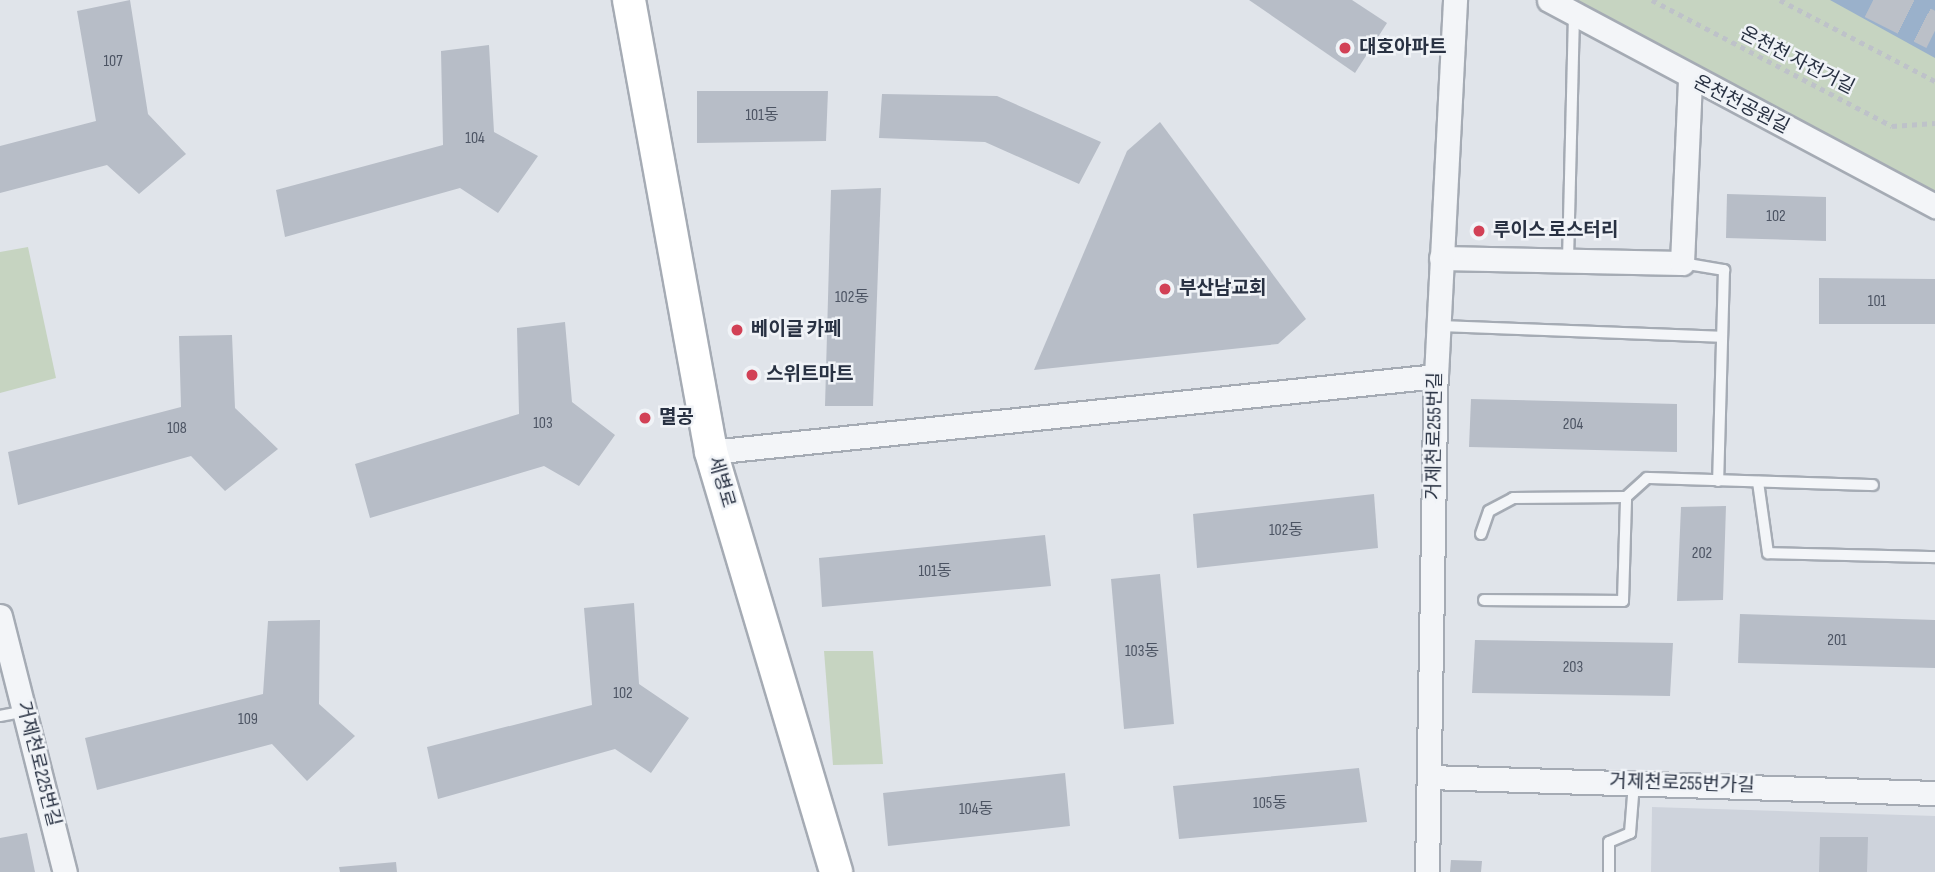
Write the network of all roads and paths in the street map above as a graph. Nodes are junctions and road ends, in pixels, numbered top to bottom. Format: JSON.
{"nodes":[{"id":1,"x":629,"y":0,"type":"edge"},
{"id":2,"x":1455,"y":0,"type":"edge"},
{"id":3,"x":1549,"y":0,"type":"edge"},
{"id":4,"x":1652,"y":0,"type":"edge"},
{"id":5,"x":1780,"y":0,"type":"edge"},
{"id":6,"x":1574,"y":16,"type":"junction"},
{"id":7,"x":1690,"y":79,"type":"junction"},
{"id":8,"x":1935,"y":81,"type":"edge"},
{"id":9,"x":1935,"y":123,"type":"edge"},
{"id":10,"x":1935,"y":206,"type":"edge"},
{"id":11,"x":1441,"y":258,"type":"junction"},
{"id":12,"x":1569,"y":260,"type":"junction"},
{"id":13,"x":1682,"y":263,"type":"junction"},
{"id":14,"x":1439,"y":327,"type":"junction"},
{"id":15,"x":1722,"y":337,"type":"junction"},
{"id":16,"x":1436,"y":376,"type":"junction"},
{"id":17,"x":711,"y":452,"type":"junction"},
{"id":18,"x":1718,"y":481,"type":"junction"},
{"id":19,"x":1758,"y":482,"type":"junction"},
{"id":20,"x":1873,"y":485,"type":"dead end"},
{"id":21,"x":1626,"y":497,"type":"junction"},
{"id":22,"x":1481,"y":534,"type":"dead end"},
{"id":23,"x":1935,"y":557,"type":"edge"},
{"id":24,"x":1484,"y":600,"type":"dead end"},
{"id":25,"x":0,"y":616,"type":"edge"},
{"id":26,"x":25,"y":711,"type":"junction"},
{"id":27,"x":0,"y":716,"type":"edge"},
{"id":28,"x":1429,"y":777,"type":"junction"},
{"id":29,"x":1634,"y":782,"type":"junction"},
{"id":30,"x":1935,"y":793,"type":"edge"},
{"id":31,"x":65,"y":872,"type":"edge"},
{"id":32,"x":836,"y":872,"type":"edge"},
{"id":33,"x":1427,"y":872,"type":"edge"},
{"id":34,"x":1609,"y":872,"type":"edge"}],
"edges":[{"from":1,"to":17,"type":"main road","name":"세병로"},
{"from":2,"to":11,"type":"street","name":"거제천로255번길"},
{"from":3,"to":6,"type":"street","name":"온천천공원길"},
{"from":4,"to":9,"type":"path","name":"온천천 자전거길"},
{"from":5,"to":8,"type":"path"},
{"from":6,"to":7,"type":"street","name":"온천천공원길"},
{"from":6,"to":12,"type":"lane"},
{"from":7,"to":10,"type":"street","name":"온천천공원길"},
{"from":7,"to":13,"type":"street"},
{"from":11,"to":12,"type":"street"},
{"from":11,"to":14,"type":"street","name":"거제천로255번길"},
{"from":12,"to":13,"type":"street"},
{"from":13,"to":15,"type":"lane"},
{"from":14,"to":15,"type":"lane"},
{"from":14,"to":16,"type":"street","name":"거제천로255번길"},
{"from":15,"to":18,"type":"lane"},
{"from":16,"to":17,"type":"street"},
{"from":16,"to":28,"type":"street","name":"거제천로255번길"},
{"from":17,"to":32,"type":"main road","name":"세병로"},
{"from":18,"to":19,"type":"lane"},
{"from":18,"to":21,"type":"lane"},
{"from":19,"to":20,"type":"lane"},
{"from":19,"to":23,"type":"lane"},
{"from":21,"to":22,"type":"lane"},
{"from":21,"to":24,"type":"lane"},
{"from":25,"to":26,"type":"street","name":"거제천로225번길"},
{"from":26,"to":27,"type":"lane"},
{"from":26,"to":31,"type":"street","name":"거제천로225번길"},
{"from":28,"to":29,"type":"street","name":"거제천로255번가길"},
{"from":28,"to":33,"type":"street","name":"거제천로255번길"},
{"from":29,"to":30,"type":"street","name":"거제천로255번가길"},
{"from":29,"to":34,"type":"lane"}]}
